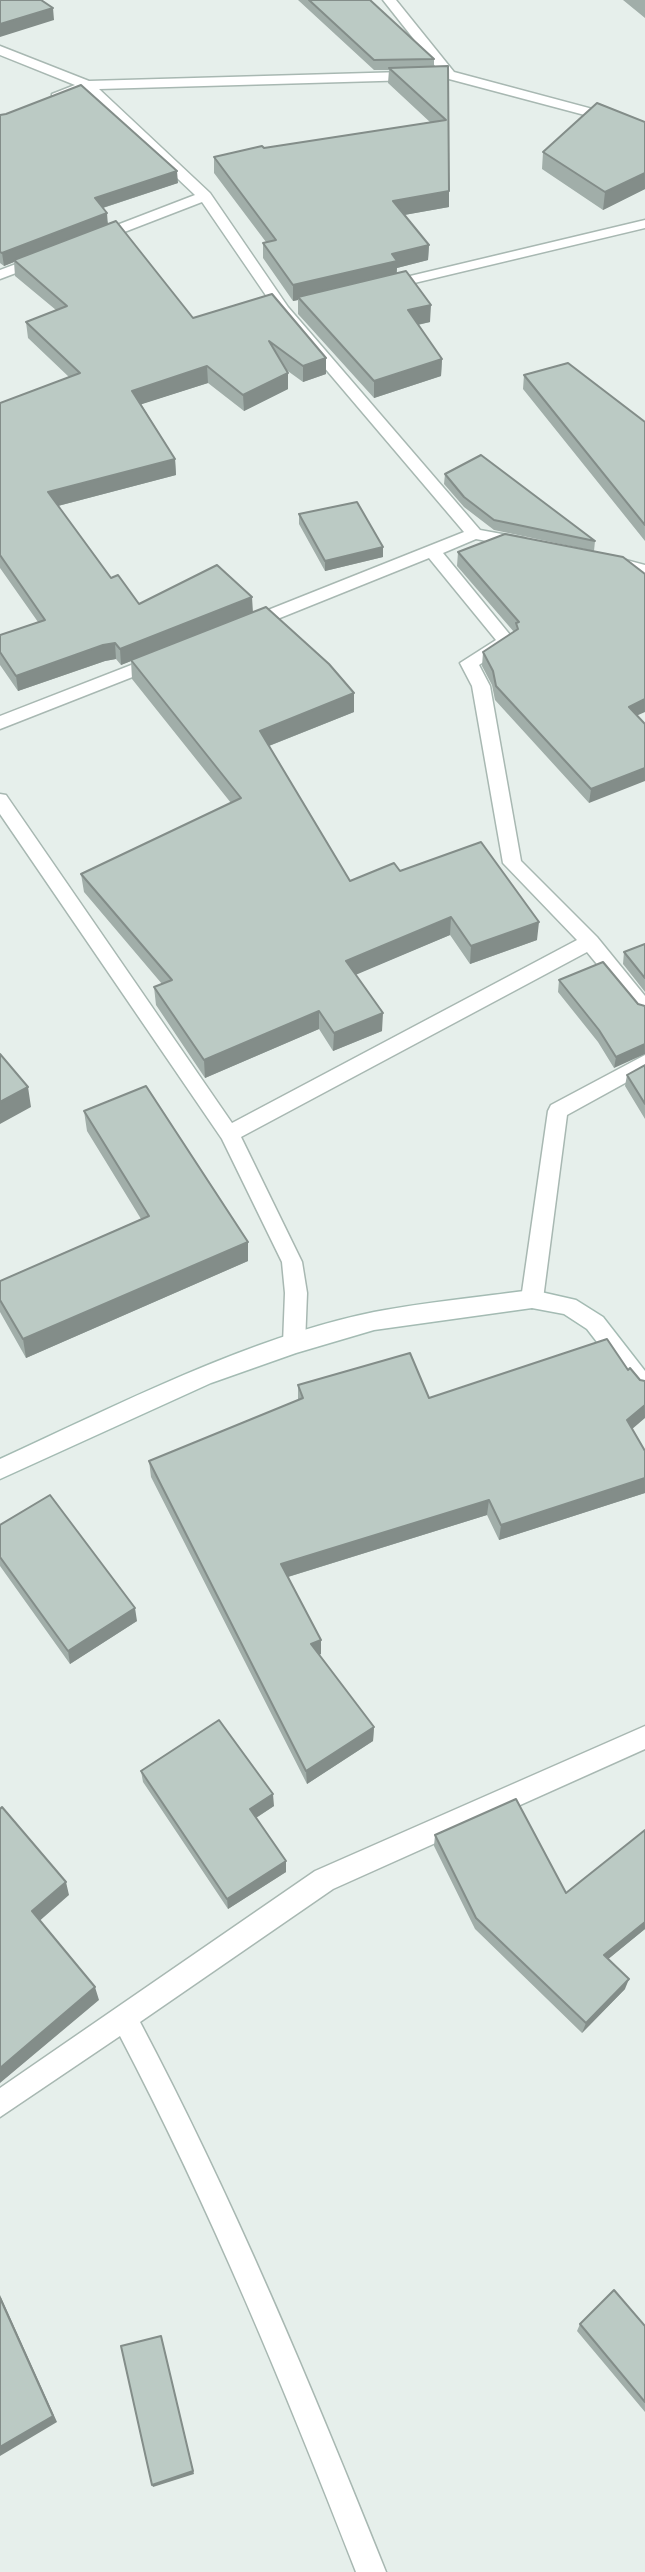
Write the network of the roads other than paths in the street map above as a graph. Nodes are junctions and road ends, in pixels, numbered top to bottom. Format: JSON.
{"nodes":[{"id":1,"x":388,"y":0,"type":"edge"},
{"id":2,"x":0,"y":50,"type":"edge"},
{"id":3,"x":449,"y":75,"type":"junction"},
{"id":4,"x":87,"y":85,"type":"junction"},
{"id":5,"x":50,"y":100,"type":"edge"},
{"id":6,"x":645,"y":127,"type":"edge"},
{"id":7,"x":205,"y":196,"type":"junction"},
{"id":8,"x":645,"y":224,"type":"edge"},
{"id":9,"x":77,"y":245,"type":"edge"},
{"id":10,"x":51,"y":255,"type":"edge"},
{"id":11,"x":0,"y":275,"type":"edge"},
{"id":12,"x":364,"y":291,"type":"edge"},
{"id":13,"x":475,"y":534,"type":"junction"},
{"id":14,"x":538,"y":546,"type":"edge"},
{"id":15,"x":645,"y":550,"type":"edge"},
{"id":16,"x":432,"y":551,"type":"junction"},
{"id":17,"x":589,"y":556,"type":"edge"},
{"id":18,"x":627,"y":564,"type":"junction"},
{"id":19,"x":645,"y":570,"type":"edge"},
{"id":20,"x":229,"y":632,"type":"edge"},
{"id":21,"x":178,"y":652,"type":"edge"},
{"id":22,"x":0,"y":723,"type":"edge"},
{"id":23,"x":0,"y":800,"type":"edge"},
{"id":24,"x":590,"y":942,"type":"junction"},
{"id":25,"x":645,"y":1009,"type":"edge"},
{"id":26,"x":645,"y":1063,"type":"edge"},
{"id":27,"x":229,"y":1134,"type":"junction"},
{"id":28,"x":532,"y":1298,"type":"junction"},
{"id":29,"x":293,"y":1344,"type":"junction"},
{"id":30,"x":645,"y":1387,"type":"edge"},
{"id":31,"x":0,"y":1469,"type":"edge"},
{"id":32,"x":645,"y":1737,"type":"edge"},
{"id":33,"x":124,"y":2018,"type":"junction"},
{"id":34,"x":0,"y":2104,"type":"edge"},
{"id":35,"x":371,"y":2572,"type":"edge"}],
"edges":[{"from":1,"to":3,"type":"street"},
{"from":2,"to":4,"type":"street"},
{"from":3,"to":4,"type":"street"},
{"from":3,"to":6,"type":"street"},
{"from":4,"to":5,"type":"street"},
{"from":4,"to":7,"type":"street"},
{"from":7,"to":9,"type":"street"},
{"from":7,"to":13,"type":"street"},
{"from":8,"to":12,"type":"street"},
{"from":10,"to":11,"type":"street"},
{"from":13,"to":14,"type":"street"},
{"from":13,"to":16,"type":"street"},
{"from":15,"to":18,"type":"street"},
{"from":16,"to":20,"type":"street"},
{"from":16,"to":24,"type":"street"},
{"from":17,"to":18,"type":"street"},
{"from":18,"to":19,"type":"street"},
{"from":21,"to":22,"type":"street"},
{"from":23,"to":27,"type":"street"},
{"from":24,"to":25,"type":"street"},
{"from":24,"to":27,"type":"street"},
{"from":26,"to":28,"type":"street"},
{"from":27,"to":29,"type":"street"},
{"from":28,"to":29,"type":"street"},
{"from":28,"to":30,"type":"street"},
{"from":29,"to":31,"type":"street"},
{"from":32,"to":33,"type":"street"},
{"from":33,"to":34,"type":"street"},
{"from":33,"to":35,"type":"street"}]}
